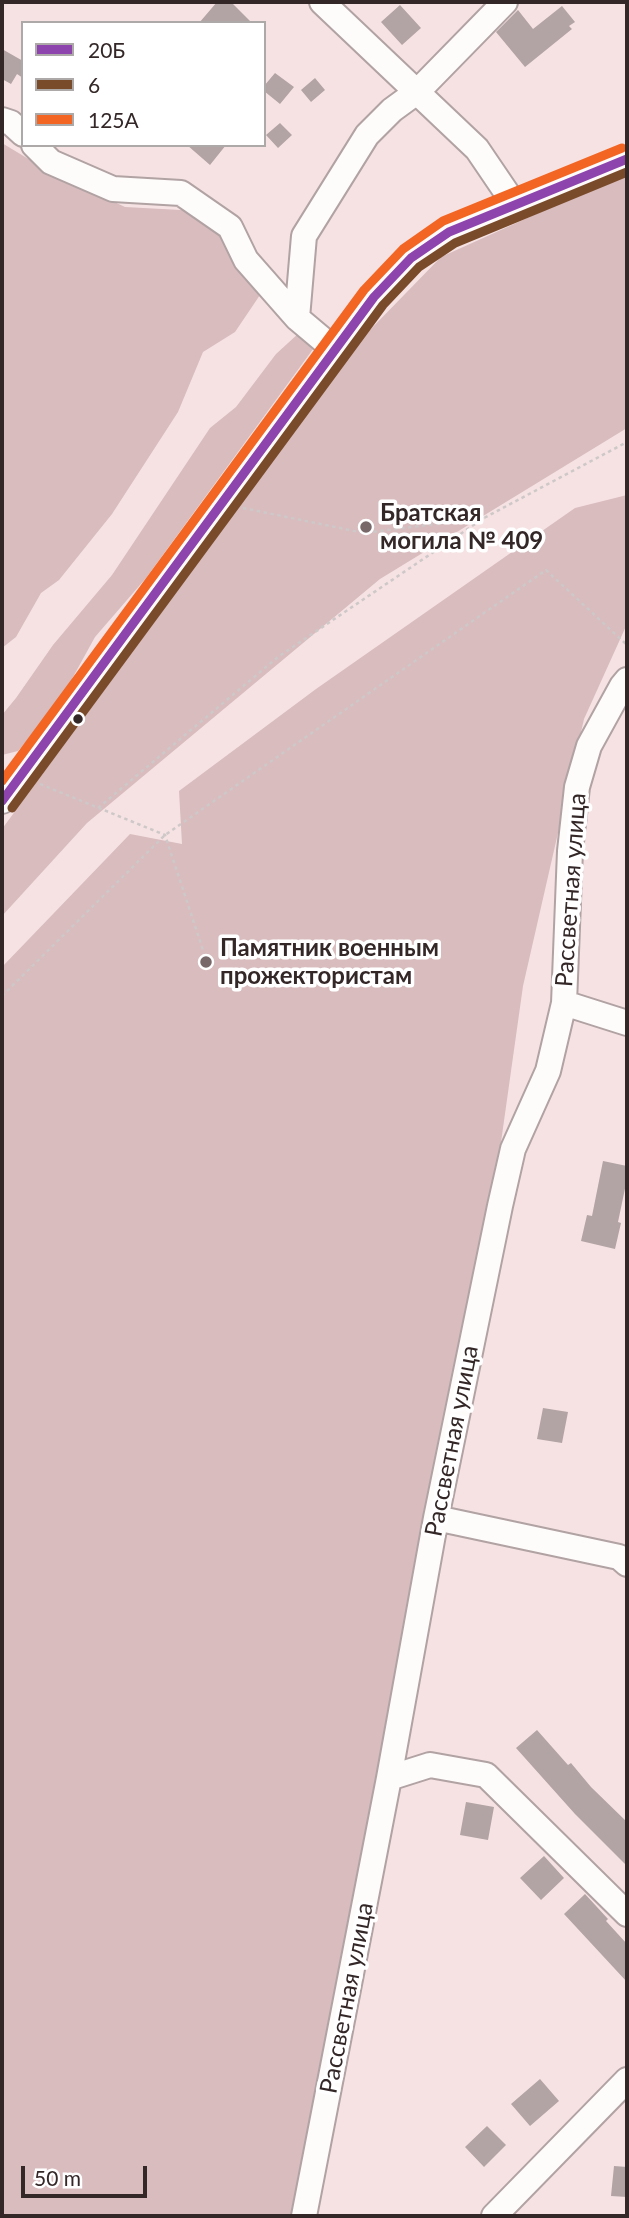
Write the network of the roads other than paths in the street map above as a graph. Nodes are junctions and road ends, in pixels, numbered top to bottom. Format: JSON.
{"nodes":[{"id":1,"x":322,"y":2,"type":"edge"},
{"id":2,"x":505,"y":2,"type":"edge"},
{"id":3,"x":418,"y":91,"type":"junction"},
{"id":4,"x":2,"y":120,"type":"edge"},
{"id":5,"x":21,"y":132,"type":"edge"},
{"id":6,"x":36,"y":147,"type":"edge"},
{"id":7,"x":627,"y":159,"type":"edge"},
{"id":8,"x":515,"y":205,"type":"junction"},
{"id":9,"x":298,"y":318,"type":"junction"},
{"id":10,"x":335,"y":349,"type":"junction"},
{"id":11,"x":625,"y":686,"type":"edge"},
{"id":12,"x":11,"y":774,"type":"edge"},
{"id":13,"x":2,"y":801,"type":"edge"},
{"id":14,"x":564,"y":1003,"type":"junction"},
{"id":15,"x":627,"y":1023,"type":"edge"},
{"id":16,"x":436,"y":1518,"type":"junction"},
{"id":17,"x":627,"y":1564,"type":"edge"},
{"id":18,"x":389,"y":1778,"type":"junction"},
{"id":19,"x":627,"y":1914,"type":"edge"},
{"id":20,"x":627,"y":2080,"type":"edge"},
{"id":21,"x":304,"y":2216,"type":"edge"},
{"id":22,"x":494,"y":2216,"type":"edge"}],
"edges":[{"from":1,"to":3,"type":"street"},
{"from":2,"to":3,"type":"street"},
{"from":3,"to":8,"type":"street"},
{"from":3,"to":9,"type":"street"},
{"from":4,"to":5,"type":"street"},
{"from":6,"to":9,"type":"street"},
{"from":7,"to":8,"type":"street"},
{"from":8,"to":10,"type":"street"},
{"from":9,"to":10,"type":"street"},
{"from":10,"to":12,"type":"street"},
{"from":11,"to":14,"type":"street","name":"Рассветная улица"},
{"from":12,"to":13,"type":"street"},
{"from":14,"to":15,"type":"street"},
{"from":14,"to":16,"type":"street","name":"Рассветная улица"},
{"from":16,"to":17,"type":"street"},
{"from":16,"to":18,"type":"street","name":"Рассветная улица"},
{"from":18,"to":19,"type":"street"},
{"from":18,"to":21,"type":"street","name":"Рассветная улица"},
{"from":20,"to":22,"type":"street"}]}
